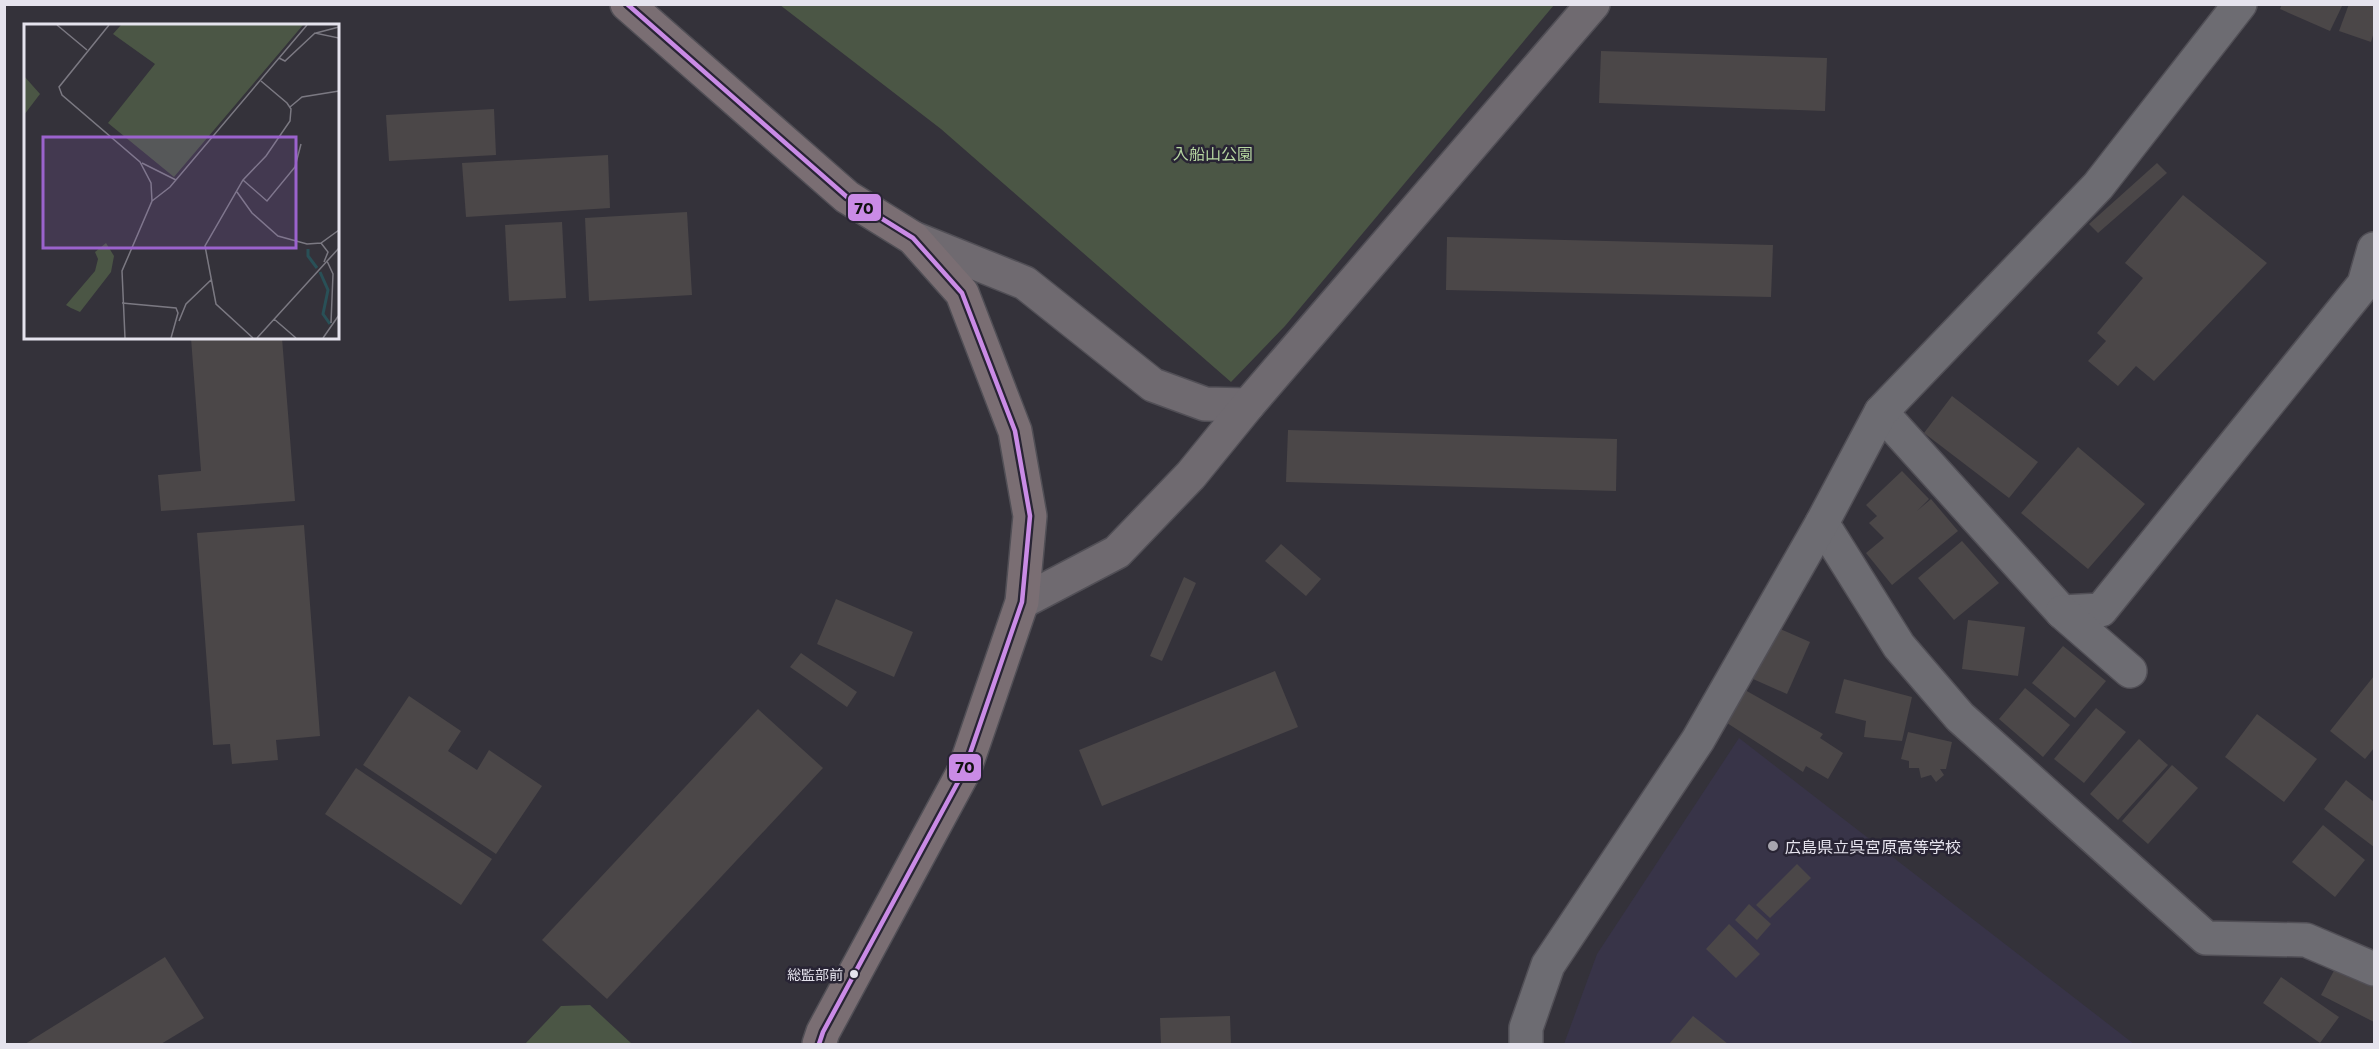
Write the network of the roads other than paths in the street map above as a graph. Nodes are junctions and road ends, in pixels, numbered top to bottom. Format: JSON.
{"nodes":[{"id":1,"x":627,"y":4,"type":"edge"},
{"id":2,"x":1593,"y":4,"type":"edge"},
{"id":3,"x":2240,"y":4,"type":"edge"},
{"id":4,"x":913,"y":238,"type":"junction"},
{"id":5,"x":2374,"y":249,"type":"edge"},
{"id":6,"x":1248,"y":405,"type":"junction"},
{"id":7,"x":1881,"y":412,"type":"junction"},
{"id":8,"x":1822,"y":524,"type":"junction"},
{"id":9,"x":1022,"y":602,"type":"junction"},
{"id":10,"x":2062,"y":612,"type":"junction"},
{"id":11,"x":2130,"y":671,"type":"dead end"},
{"id":12,"x":2374,"y":969,"type":"edge"},
{"id":13,"x":819,"y":1044,"type":"edge"},
{"id":14,"x":1526,"y":1044,"type":"edge"}],
"edges":[{"from":1,"to":4,"type":"highway"},
{"from":2,"to":6,"type":"street"},
{"from":3,"to":7,"type":"street"},
{"from":4,"to":6,"type":"street"},
{"from":4,"to":9,"type":"highway"},
{"from":5,"to":10,"type":"street"},
{"from":6,"to":9,"type":"street"},
{"from":7,"to":8,"type":"street"},
{"from":7,"to":10,"type":"street"},
{"from":8,"to":12,"type":"street"},
{"from":8,"to":14,"type":"street"},
{"from":9,"to":13,"type":"highway"},
{"from":10,"to":11,"type":"street"}]}
